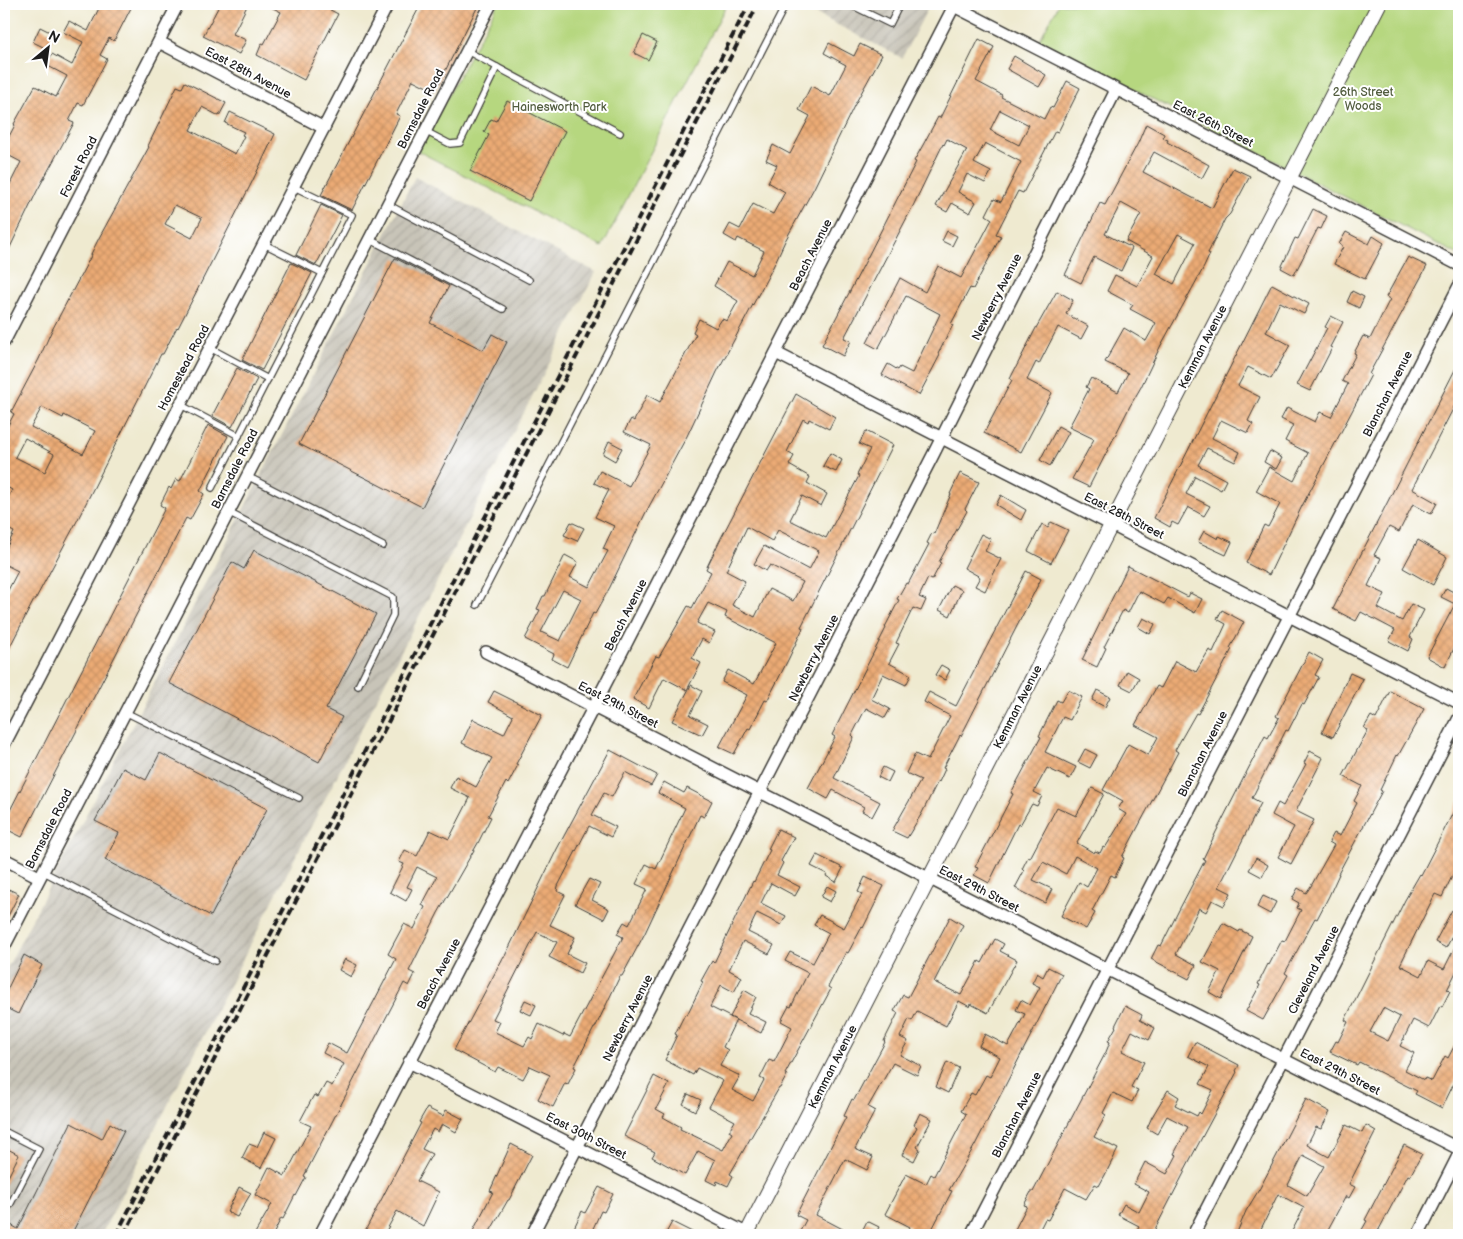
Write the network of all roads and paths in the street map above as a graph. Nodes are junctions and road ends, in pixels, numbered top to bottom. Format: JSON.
{"nodes":[{"id":1,"x":178,"y":4,"type":"edge"},
{"id":2,"x":388,"y":4,"type":"edge"},
{"id":3,"x":491,"y":4,"type":"edge"},
{"id":4,"x":786,"y":4,"type":"edge"},
{"id":5,"x":849,"y":4,"type":"edge"},
{"id":6,"x":900,"y":4,"type":"edge"},
{"id":7,"x":1379,"y":4,"type":"edge"},
{"id":8,"x":952,"y":5,"type":"edge"},
{"id":9,"x":159,"y":42,"type":"junction"},
{"id":10,"x":467,"y":51,"type":"junction"},
{"id":11,"x":497,"y":67,"type":"junction"},
{"id":12,"x":1116,"y":90,"type":"junction"},
{"id":13,"x":324,"y":128,"type":"junction"},
{"id":14,"x":425,"y":131,"type":"junction"},
{"id":15,"x":620,"y":133,"type":"dead end"},
{"id":16,"x":1290,"y":179,"type":"junction"},
{"id":17,"x":294,"y":187,"type":"junction"},
{"id":18,"x":388,"y":204,"type":"junction"},
{"id":19,"x":370,"y":239,"type":"junction"},
{"id":20,"x":264,"y":244,"type":"junction"},
{"id":21,"x":1459,"y":265,"type":"edge"},
{"id":22,"x":322,"y":274,"type":"junction"},
{"id":23,"x":529,"y":280,"type":"dead end"},
{"id":24,"x":1459,"y":286,"type":"edge"},
{"id":25,"x":503,"y":309,"type":"dead end"},
{"id":26,"x":4,"y":342,"type":"edge"},
{"id":27,"x":210,"y":348,"type":"junction"},
{"id":28,"x":776,"y":353,"type":"junction"},
{"id":29,"x":268,"y":379,"type":"junction"},
{"id":30,"x":180,"y":405,"type":"junction"},
{"id":31,"x":239,"y":436,"type":"junction"},
{"id":32,"x":942,"y":438,"type":"junction"},
{"id":33,"x":247,"y":476,"type":"junction"},
{"id":34,"x":212,"y":488,"type":"dead end"},
{"id":35,"x":228,"y":512,"type":"junction"},
{"id":36,"x":1111,"y":525,"type":"junction"},
{"id":37,"x":383,"y":546,"type":"dead end"},
{"id":38,"x":477,"y":605,"type":"dead end"},
{"id":39,"x":1290,"y":616,"type":"junction"},
{"id":40,"x":486,"y":652,"type":"dead end"},
{"id":41,"x":358,"y":686,"type":"dead end"},
{"id":42,"x":1459,"y":703,"type":"edge"},
{"id":43,"x":593,"y":708,"type":"junction"},
{"id":44,"x":125,"y":712,"type":"junction"},
{"id":45,"x":1459,"y":718,"type":"edge"},
{"id":46,"x":4,"y":745,"type":"edge"},
{"id":47,"x":760,"y":792,"type":"junction"},
{"id":48,"x":299,"y":798,"type":"dead end"},
{"id":49,"x":4,"y":859,"type":"edge"},
{"id":50,"x":41,"y":874,"type":"junction"},
{"id":51,"x":929,"y":879,"type":"junction"},
{"id":52,"x":4,"y":947,"type":"edge"},
{"id":53,"x":216,"y":961,"type":"dead end"},
{"id":54,"x":1108,"y":969,"type":"junction"},
{"id":55,"x":1284,"y":1059,"type":"junction"},
{"id":56,"x":409,"y":1062,"type":"junction"},
{"id":57,"x":4,"y":1131,"type":"edge"},
{"id":58,"x":577,"y":1147,"type":"junction"},
{"id":59,"x":1459,"y":1149,"type":"edge"},
{"id":60,"x":1459,"y":1154,"type":"edge"},
{"id":61,"x":4,"y":1202,"type":"edge"},
{"id":62,"x":320,"y":1235,"type":"edge"},
{"id":63,"x":532,"y":1235,"type":"edge"},
{"id":64,"x":748,"y":1235,"type":"edge"},
{"id":65,"x":971,"y":1235,"type":"edge"},
{"id":66,"x":1193,"y":1235,"type":"edge"},
{"id":67,"x":1418,"y":1235,"type":"edge"}],
"edges":[{"from":1,"to":9,"type":"street","name":"Forest Road"},
{"from":2,"to":13,"type":"street","name":"Homestead Road"},
{"from":3,"to":10,"type":"street","name":"Barnsdale Road"},
{"from":4,"to":38,"type":"lane"},
{"from":5,"to":6,"type":"lane"},
{"from":7,"to":16,"type":"street","name":"Kemman Avenue"},
{"from":8,"to":12,"type":"street","name":"East 26th Street"},
{"from":8,"to":28,"type":"street","name":"Beach Avenue"},
{"from":9,"to":13,"type":"street","name":"East 28th Avenue"},
{"from":9,"to":26,"type":"street","name":"Forest Road"},
{"from":10,"to":11,"type":"lane"},
{"from":10,"to":14,"type":"street","name":"Barnsdale Road"},
{"from":11,"to":14,"type":"lane"},
{"from":11,"to":15,"type":"lane"},
{"from":12,"to":16,"type":"street","name":"East 26th Street"},
{"from":12,"to":32,"type":"street","name":"Newberry Avenue"},
{"from":13,"to":17,"type":"street","name":"Homestead Road"},
{"from":14,"to":18,"type":"street","name":"Barnsdale Road"},
{"from":16,"to":21,"type":"street","name":"East 26th Street"},
{"from":16,"to":36,"type":"street","name":"Kemman Avenue"},
{"from":17,"to":20,"type":"street","name":"Homestead Road"},
{"from":17,"to":22,"type":"lane"},
{"from":18,"to":19,"type":"street","name":"Barnsdale Road"},
{"from":18,"to":23,"type":"lane"},
{"from":19,"to":25,"type":"lane"},
{"from":19,"to":33,"type":"street","name":"Barnsdale Road"},
{"from":20,"to":22,"type":"lane"},
{"from":20,"to":27,"type":"street","name":"Homestead Road"},
{"from":22,"to":29,"type":"lane"},
{"from":24,"to":39,"type":"street","name":"Blanchan Avenue"},
{"from":27,"to":29,"type":"lane"},
{"from":27,"to":30,"type":"street","name":"Homestead Road"},
{"from":28,"to":32,"type":"street","name":"East 28th Street"},
{"from":28,"to":43,"type":"street","name":"Beach Avenue"},
{"from":29,"to":31,"type":"lane"},
{"from":30,"to":31,"type":"lane"},
{"from":30,"to":46,"type":"street","name":"Homestead Road"},
{"from":31,"to":34,"type":"lane"},
{"from":32,"to":36,"type":"street","name":"East 28th Street"},
{"from":32,"to":47,"type":"street","name":"Newberry Avenue"},
{"from":33,"to":35,"type":"street","name":"Barnsdale Road"},
{"from":33,"to":37,"type":"lane"},
{"from":35,"to":41,"type":"lane"},
{"from":35,"to":44,"type":"street","name":"Barnsdale Road"},
{"from":36,"to":39,"type":"street","name":"East 28th Street"},
{"from":36,"to":51,"type":"street","name":"Kemman Avenue"},
{"from":39,"to":42,"type":"street","name":"East 28th Street"},
{"from":39,"to":54,"type":"street","name":"Blanchan Avenue"},
{"from":40,"to":43,"type":"street","name":"East 29th Street"},
{"from":43,"to":47,"type":"street","name":"East 29th Street"},
{"from":43,"to":56,"type":"street","name":"Beach Avenue"},
{"from":44,"to":48,"type":"lane"},
{"from":44,"to":50,"type":"street","name":"Barnsdale Road"},
{"from":45,"to":55,"type":"street","name":"Cleveland Avenue"},
{"from":47,"to":51,"type":"street","name":"East 29th Street"},
{"from":47,"to":58,"type":"street","name":"Newberry Avenue"},
{"from":49,"to":50,"type":"street"},
{"from":50,"to":52,"type":"street","name":"Barnsdale Road"},
{"from":50,"to":53,"type":"lane"},
{"from":51,"to":54,"type":"street","name":"East 29th Street"},
{"from":51,"to":64,"type":"street","name":"Kemman Avenue"},
{"from":54,"to":55,"type":"street","name":"East 29th Street"},
{"from":54,"to":65,"type":"street","name":"Blanchan Avenue"},
{"from":55,"to":59,"type":"street","name":"East 29th Street"},
{"from":55,"to":66,"type":"street","name":"Cleveland Avenue"},
{"from":56,"to":58,"type":"street","name":"East 30th Street"},
{"from":56,"to":62,"type":"street","name":"Beach Avenue"},
{"from":57,"to":61,"type":"lane"},
{"from":58,"to":63,"type":"street","name":"Newberry Avenue"},
{"from":58,"to":64,"type":"street","name":"East 30th Street"},
{"from":60,"to":67,"type":"street"}]}
